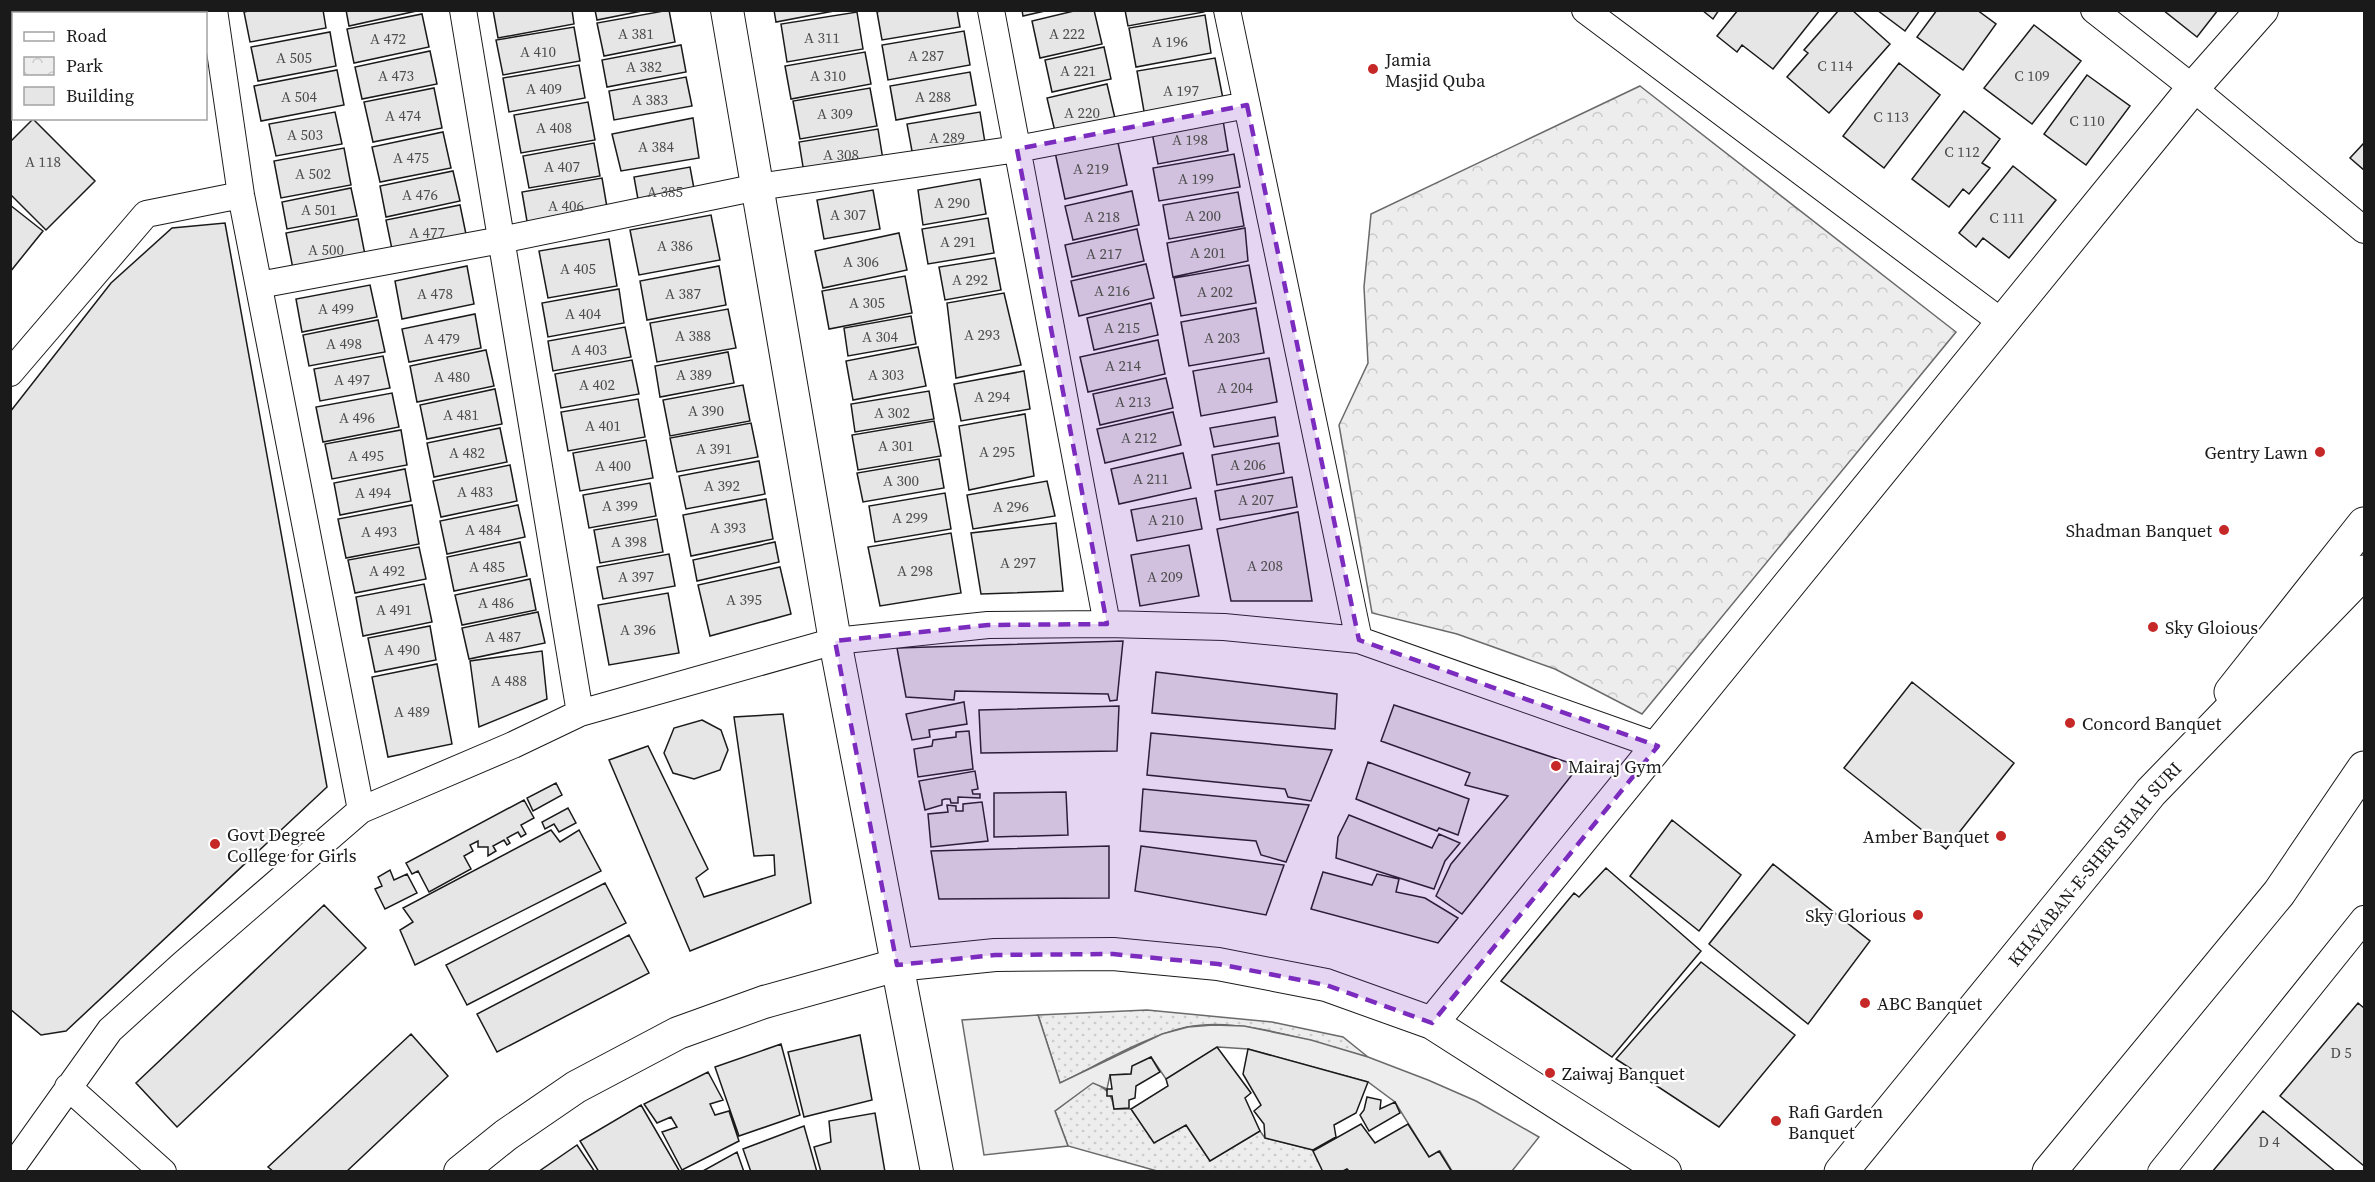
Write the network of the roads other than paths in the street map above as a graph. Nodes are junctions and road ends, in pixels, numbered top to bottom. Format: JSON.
{"nodes":[{"id":1,"x":214,"y":10,"type":"edge"},
{"id":2,"x":463,"y":10,"type":"edge"},
{"id":3,"x":727,"y":10,"type":"edge"},
{"id":4,"x":991,"y":10,"type":"edge"},
{"id":5,"x":1227,"y":10,"type":"edge"},
{"id":6,"x":1585,"y":10,"type":"edge"},
{"id":7,"x":2094,"y":10,"type":"edge"},
{"id":8,"x":2262,"y":10,"type":"edge"},
{"id":9,"x":2193,"y":88,"type":"junction"},
{"id":10,"x":1247,"y":105,"type":"junction"},
{"id":11,"x":1017,"y":149,"type":"junction"},
{"id":12,"x":758,"y":187,"type":"junction"},
{"id":13,"x":241,"y":195,"type":"junction"},
{"id":14,"x":2364,"y":230,"type":"edge"},
{"id":15,"x":501,"y":240,"type":"junction"},
{"id":16,"x":259,"y":285,"type":"junction"},
{"id":17,"x":2003,"y":323,"type":"junction"},
{"id":18,"x":10,"y":373,"type":"edge"},
{"id":19,"x":2364,"y":524,"type":"edge"},
{"id":20,"x":2364,"y":572,"type":"edge"},
{"id":21,"x":1107,"y":624,"type":"junction"},
{"id":22,"x":1359,"y":640,"type":"junction"},
{"id":23,"x":836,"y":641,"type":"junction"},
{"id":24,"x":580,"y":713,"type":"junction"},
{"id":25,"x":1658,"y":746,"type":"junction"},
{"id":26,"x":2364,"y":768,"type":"edge"},
{"id":27,"x":2364,"y":789,"type":"edge"},
{"id":28,"x":2151,"y":792,"type":"junction"},
{"id":29,"x":361,"y":810,"type":"junction"},
{"id":30,"x":2278,"y":893,"type":"junction"},
{"id":31,"x":2364,"y":919,"type":"edge"},
{"id":32,"x":897,"y":964,"type":"junction"},
{"id":33,"x":1432,"y":1023,"type":"junction"},
{"id":34,"x":68,"y":1087,"type":"junction"},
{"id":35,"x":10,"y":1170,"type":"edge"},
{"id":36,"x":163,"y":1172,"type":"edge"},
{"id":37,"x":460,"y":1172,"type":"edge"},
{"id":38,"x":937,"y":1172,"type":"edge"},
{"id":39,"x":1665,"y":1172,"type":"edge"},
{"id":40,"x":1841,"y":1172,"type":"edge"},
{"id":41,"x":2049,"y":1172,"type":"edge"},
{"id":42,"x":2161,"y":1172,"type":"edge"}],
"edges":[{"from":1,"to":13,"type":"street"},
{"from":2,"to":15,"type":"street"},
{"from":3,"to":12,"type":"street"},
{"from":4,"to":11,"type":"street"},
{"from":5,"to":10,"type":"street"},
{"from":6,"to":17,"type":"street"},
{"from":7,"to":9,"type":"street"},
{"from":8,"to":9,"type":"street"},
{"from":9,"to":14,"type":"street"},
{"from":9,"to":17,"type":"street"},
{"from":10,"to":11,"type":"street"},
{"from":10,"to":22,"type":"street"},
{"from":11,"to":12,"type":"street"},
{"from":11,"to":21,"type":"street"},
{"from":12,"to":15,"type":"street"},
{"from":12,"to":23,"type":"street"},
{"from":13,"to":16,"type":"street"},
{"from":13,"to":18,"type":"street"},
{"from":15,"to":16,"type":"street"},
{"from":15,"to":24,"type":"street"},
{"from":16,"to":29,"type":"street"},
{"from":17,"to":25,"type":"street"},
{"from":19,"to":28,"type":"main road"},
{"from":20,"to":28,"type":"main road","name":"KHAYABAN-E-SHER SHAH SURI"},
{"from":21,"to":22,"type":"street"},
{"from":21,"to":23,"type":"street"},
{"from":22,"to":25,"type":"street"},
{"from":23,"to":24,"type":"street"},
{"from":23,"to":32,"type":"street"},
{"from":24,"to":29,"type":"street"},
{"from":25,"to":33,"type":"street"},
{"from":26,"to":30,"type":"main road"},
{"from":27,"to":30,"type":"main road"},
{"from":28,"to":40,"type":"main road","name":"KHAYABAN-E-SHER SHAH SURI"},
{"from":29,"to":34,"type":"street"},
{"from":30,"to":41,"type":"main road"},
{"from":31,"to":42,"type":"street"},
{"from":32,"to":33,"type":"street"},
{"from":32,"to":37,"type":"street"},
{"from":32,"to":38,"type":"street"},
{"from":33,"to":39,"type":"street"},
{"from":34,"to":35,"type":"street"},
{"from":34,"to":36,"type":"street"}]}
